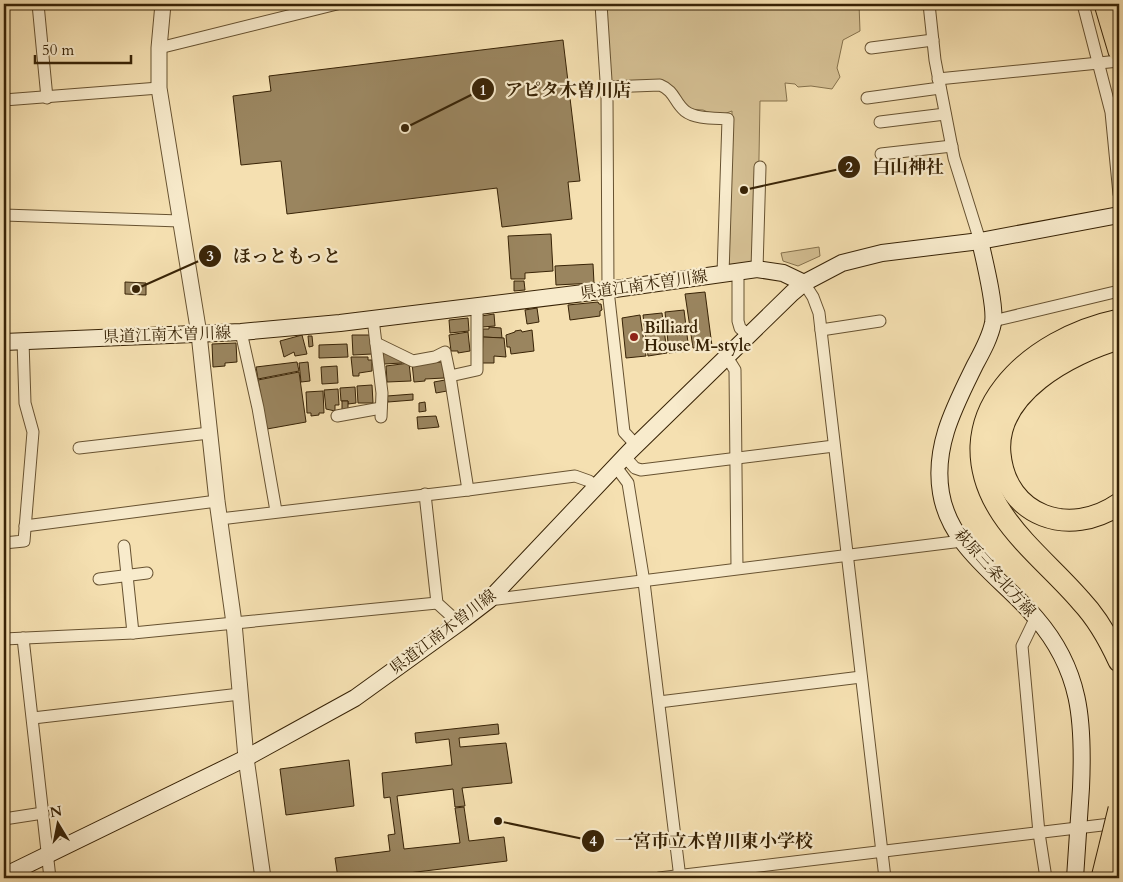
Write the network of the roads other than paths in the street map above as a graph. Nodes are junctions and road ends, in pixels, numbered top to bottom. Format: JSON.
{"nodes":[{"id":1,"x":38,"y":4,"type":"edge"},
{"id":2,"x":163,"y":4,"type":"edge"},
{"id":3,"x":337,"y":4,"type":"edge"},
{"id":4,"x":601,"y":4,"type":"edge"},
{"id":5,"x":928,"y":4,"type":"edge"},
{"id":6,"x":1083,"y":4,"type":"edge"},
{"id":7,"x":1105,"y":4,"type":"edge"},
{"id":8,"x":933,"y":40,"type":"junction"},
{"id":9,"x":159,"y":48,"type":"junction"},
{"id":10,"x":872,"y":48,"type":"dead end"},
{"id":11,"x":1119,"y":51,"type":"edge"},
{"id":12,"x":1119,"y":61,"type":"edge"},
{"id":13,"x":1098,"y":62,"type":"junction"},
{"id":14,"x":939,"y":84,"type":"junction"},
{"id":15,"x":607,"y":87,"type":"junction"},
{"id":16,"x":159,"y":88,"type":"junction"},
{"id":17,"x":47,"y":98,"type":"junction"},
{"id":18,"x":867,"y":98,"type":"dead end"},
{"id":19,"x":4,"y":100,"type":"edge"},
{"id":20,"x":945,"y":114,"type":"junction"},
{"id":21,"x":880,"y":122,"type":"dead end"},
{"id":22,"x":952,"y":146,"type":"junction"},
{"id":23,"x":881,"y":154,"type":"dead end"},
{"id":24,"x":760,"y":167,"type":"dead end"},
{"id":25,"x":1119,"y":194,"type":"edge"},
{"id":26,"x":4,"y":214,"type":"edge"},
{"id":27,"x":1119,"y":215,"type":"edge"},
{"id":28,"x":180,"y":221,"type":"junction"},
{"id":29,"x":980,"y":241,"type":"junction"},
{"id":30,"x":757,"y":269,"type":"junction"},
{"id":31,"x":730,"y":272,"type":"junction"},
{"id":32,"x":804,"y":283,"type":"junction"},
{"id":33,"x":608,"y":290,"type":"junction"},
{"id":34,"x":1119,"y":291,"type":"edge"},
{"id":35,"x":476,"y":307,"type":"junction"},
{"id":36,"x":373,"y":319,"type":"junction"},
{"id":37,"x":1119,"y":320,"type":"edge"},
{"id":38,"x":880,"y":321,"type":"dead end"},
{"id":39,"x":993,"y":321,"type":"junction"},
{"id":40,"x":821,"y":330,"type":"junction"},
{"id":41,"x":241,"y":332,"type":"junction"},
{"id":42,"x":199,"y":334,"type":"junction"},
{"id":43,"x":748,"y":335,"type":"junction"},
{"id":44,"x":1119,"y":339,"type":"edge"},
{"id":45,"x":23,"y":341,"type":"junction"},
{"id":46,"x":4,"y":342,"type":"edge"},
{"id":47,"x":376,"y":343,"type":"junction"},
{"id":48,"x":727,"y":356,"type":"junction"},
{"id":49,"x":450,"y":376,"type":"junction"},
{"id":50,"x":337,"y":416,"type":"dead end"},
{"id":51,"x":209,"y":432,"type":"junction"},
{"id":52,"x":636,"y":444,"type":"junction"},
{"id":53,"x":834,"y":446,"type":"junction"},
{"id":54,"x":79,"y":448,"type":"dead end"},
{"id":55,"x":736,"y":458,"type":"junction"},
{"id":56,"x":620,"y":462,"type":"junction"},
{"id":57,"x":596,"y":487,"type":"junction"},
{"id":58,"x":468,"y":490,"type":"junction"},
{"id":59,"x":425,"y":494,"type":"junction"},
{"id":60,"x":217,"y":501,"type":"junction"},
{"id":61,"x":1119,"y":504,"type":"edge"},
{"id":62,"x":276,"y":511,"type":"junction"},
{"id":63,"x":220,"y":519,"type":"junction"},
{"id":64,"x":26,"y":526,"type":"junction"},
{"id":65,"x":962,"y":541,"type":"junction"},
{"id":66,"x":4,"y":543,"type":"edge"},
{"id":67,"x":124,"y":546,"type":"dead end"},
{"id":68,"x":847,"y":555,"type":"junction"},
{"id":69,"x":737,"y":568,"type":"junction"},
{"id":70,"x":147,"y":573,"type":"dead end"},
{"id":71,"x":127,"y":576,"type":"junction"},
{"id":72,"x":99,"y":579,"type":"dead end"},
{"id":73,"x":644,"y":582,"type":"junction"},
{"id":74,"x":489,"y":600,"type":"junction"},
{"id":75,"x":437,"y":602,"type":"junction"},
{"id":76,"x":1036,"y":617,"type":"junction"},
{"id":77,"x":234,"y":623,"type":"junction"},
{"id":78,"x":459,"y":623,"type":"junction"},
{"id":79,"x":133,"y":634,"type":"junction"},
{"id":80,"x":23,"y":638,"type":"junction"},
{"id":81,"x":4,"y":639,"type":"edge"},
{"id":82,"x":1119,"y":662,"type":"edge"},
{"id":83,"x":861,"y":677,"type":"junction"},
{"id":84,"x":240,"y":694,"type":"junction"},
{"id":85,"x":659,"y":702,"type":"junction"},
{"id":86,"x":33,"y":718,"type":"junction"},
{"id":87,"x":246,"y":758,"type":"junction"},
{"id":88,"x":1119,"y":809,"type":"edge"},
{"id":89,"x":43,"y":813,"type":"junction"},
{"id":90,"x":4,"y":819,"type":"edge"},
{"id":91,"x":1119,"y":823,"type":"edge"},
{"id":92,"x":1079,"y":828,"type":"junction"},
{"id":93,"x":1039,"y":834,"type":"junction"},
{"id":94,"x":882,"y":852,"type":"junction"},
{"id":95,"x":47,"y":853,"type":"junction"},
{"id":96,"x":1119,"y":860,"type":"edge"},
{"id":97,"x":4,"y":876,"type":"edge"},
{"id":98,"x":680,"y":877,"type":"edge"},
{"id":99,"x":50,"y":878,"type":"edge"},
{"id":100,"x":263,"y":878,"type":"edge"},
{"id":101,"x":659,"y":878,"type":"edge"},
{"id":102,"x":886,"y":878,"type":"edge"},
{"id":103,"x":1046,"y":878,"type":"edge"},
{"id":104,"x":1075,"y":878,"type":"edge"},
{"id":105,"x":1102,"y":878,"type":"edge"},
{"id":106,"x":1113,"y":878,"type":"edge"}],
"edges":[{"from":1,"to":17,"type":"street"},
{"from":2,"to":9,"type":"street"},
{"from":3,"to":9,"type":"street"},
{"from":4,"to":15,"type":"street"},
{"from":5,"to":8,"type":"street"},
{"from":6,"to":13,"type":"street"},
{"from":7,"to":11,"type":"highway"},
{"from":8,"to":10,"type":"street"},
{"from":8,"to":14,"type":"street"},
{"from":9,"to":16,"type":"street"},
{"from":12,"to":13,"type":"street"},
{"from":13,"to":14,"type":"street"},
{"from":13,"to":25,"type":"street"},
{"from":14,"to":18,"type":"street"},
{"from":14,"to":20,"type":"street"},
{"from":15,"to":31,"type":"street"},
{"from":15,"to":33,"type":"street"},
{"from":16,"to":17,"type":"street"},
{"from":16,"to":28,"type":"street"},
{"from":17,"to":19,"type":"street"},
{"from":20,"to":21,"type":"street"},
{"from":20,"to":22,"type":"street"},
{"from":22,"to":23,"type":"street"},
{"from":22,"to":29,"type":"street"},
{"from":24,"to":30,"type":"street"},
{"from":26,"to":28,"type":"street"},
{"from":27,"to":29,"type":"main road","name":"県道江南木曽川線"},
{"from":28,"to":42,"type":"street"},
{"from":29,"to":32,"type":"main road","name":"県道江南木曽川線"},
{"from":29,"to":39,"type":"main road","name":"萩原三条北方線"},
{"from":30,"to":31,"type":"main road","name":"県道江南木曽川線"},
{"from":30,"to":32,"type":"main road","name":"県道江南木曽川線"},
{"from":31,"to":33,"type":"main road","name":"県道江南木曽川線"},
{"from":31,"to":43,"type":"street"},
{"from":32,"to":40,"type":"street"},
{"from":32,"to":43,"type":"main road","name":"県道江南木曽川線"},
{"from":33,"to":35,"type":"main road","name":"県道江南木曽川線"},
{"from":33,"to":52,"type":"street"},
{"from":34,"to":39,"type":"street"},
{"from":35,"to":36,"type":"main road","name":"県道江南木曽川線"},
{"from":35,"to":49,"type":"street"},
{"from":36,"to":41,"type":"main road","name":"県道江南木曽川線"},
{"from":36,"to":47,"type":"street"},
{"from":37,"to":82,"type":"highway"},
{"from":38,"to":40,"type":"street"},
{"from":39,"to":65,"type":"main road","name":"萩原三条北方線"},
{"from":40,"to":53,"type":"street"},
{"from":41,"to":42,"type":"main road","name":"県道江南木曽川線"},
{"from":41,"to":62,"type":"street"},
{"from":42,"to":45,"type":"main road","name":"県道江南木曽川線"},
{"from":42,"to":51,"type":"street"},
{"from":43,"to":48,"type":"main road","name":"県道江南木曽川線"},
{"from":44,"to":61,"type":"highway"},
{"from":45,"to":46,"type":"main road","name":"県道江南木曽川線"},
{"from":45,"to":64,"type":"street"},
{"from":47,"to":49,"type":"street"},
{"from":47,"to":50,"type":"street"},
{"from":48,"to":52,"type":"main road","name":"県道江南木曽川線"},
{"from":48,"to":55,"type":"street"},
{"from":49,"to":58,"type":"street"},
{"from":51,"to":54,"type":"street"},
{"from":51,"to":60,"type":"street"},
{"from":52,"to":56,"type":"main road","name":"県道江南木曽川線"},
{"from":53,"to":55,"type":"street"},
{"from":53,"to":68,"type":"street"},
{"from":55,"to":56,"type":"street"},
{"from":55,"to":69,"type":"street"},
{"from":56,"to":57,"type":"main road","name":"県道江南木曽川線"},
{"from":56,"to":73,"type":"street"},
{"from":57,"to":58,"type":"street"},
{"from":57,"to":74,"type":"main road","name":"県道江南木曽川線"},
{"from":58,"to":59,"type":"street"},
{"from":59,"to":62,"type":"street"},
{"from":59,"to":75,"type":"street"},
{"from":60,"to":63,"type":"street"},
{"from":60,"to":64,"type":"street"},
{"from":62,"to":63,"type":"street"},
{"from":63,"to":77,"type":"street"},
{"from":64,"to":66,"type":"street"},
{"from":65,"to":68,"type":"street"},
{"from":65,"to":76,"type":"main road","name":"萩原三条北方線"},
{"from":67,"to":71,"type":"street"},
{"from":68,"to":69,"type":"street"},
{"from":68,"to":83,"type":"street"},
{"from":69,"to":73,"type":"street"},
{"from":70,"to":71,"type":"street"},
{"from":71,"to":72,"type":"street"},
{"from":71,"to":79,"type":"street"},
{"from":73,"to":74,"type":"street"},
{"from":73,"to":85,"type":"street"},
{"from":74,"to":78,"type":"main road","name":"県道江南木曽川線"},
{"from":75,"to":77,"type":"street"},
{"from":75,"to":78,"type":"street"},
{"from":76,"to":92,"type":"main road","name":"萩原三条北方線"},
{"from":76,"to":93,"type":"street"},
{"from":77,"to":79,"type":"street"},
{"from":77,"to":84,"type":"street"},
{"from":78,"to":87,"type":"main road","name":"県道江南木曽川線"},
{"from":79,"to":80,"type":"street"},
{"from":80,"to":81,"type":"street"},
{"from":80,"to":86,"type":"street"},
{"from":83,"to":85,"type":"street"},
{"from":83,"to":94,"type":"street"},
{"from":84,"to":86,"type":"street"},
{"from":84,"to":87,"type":"street"},
{"from":85,"to":98,"type":"street"},
{"from":86,"to":89,"type":"street"},
{"from":87,"to":95,"type":"main road","name":"県道江南木曽川線"},
{"from":87,"to":100,"type":"street"},
{"from":88,"to":105,"type":"highway","bridge":true},
{"from":89,"to":90,"type":"street"},
{"from":89,"to":95,"type":"street"},
{"from":91,"to":92,"type":"street"},
{"from":92,"to":93,"type":"street"},
{"from":92,"to":104,"type":"main road","name":"萩原三条北方線"},
{"from":93,"to":94,"type":"street"},
{"from":93,"to":103,"type":"street"},
{"from":94,"to":98,"type":"street"},
{"from":94,"to":102,"type":"street"},
{"from":95,"to":97,"type":"main road","name":"県道江南木曽川線"},
{"from":95,"to":99,"type":"street"},
{"from":96,"to":106,"type":"highway"},
{"from":98,"to":101,"type":"street"}]}
